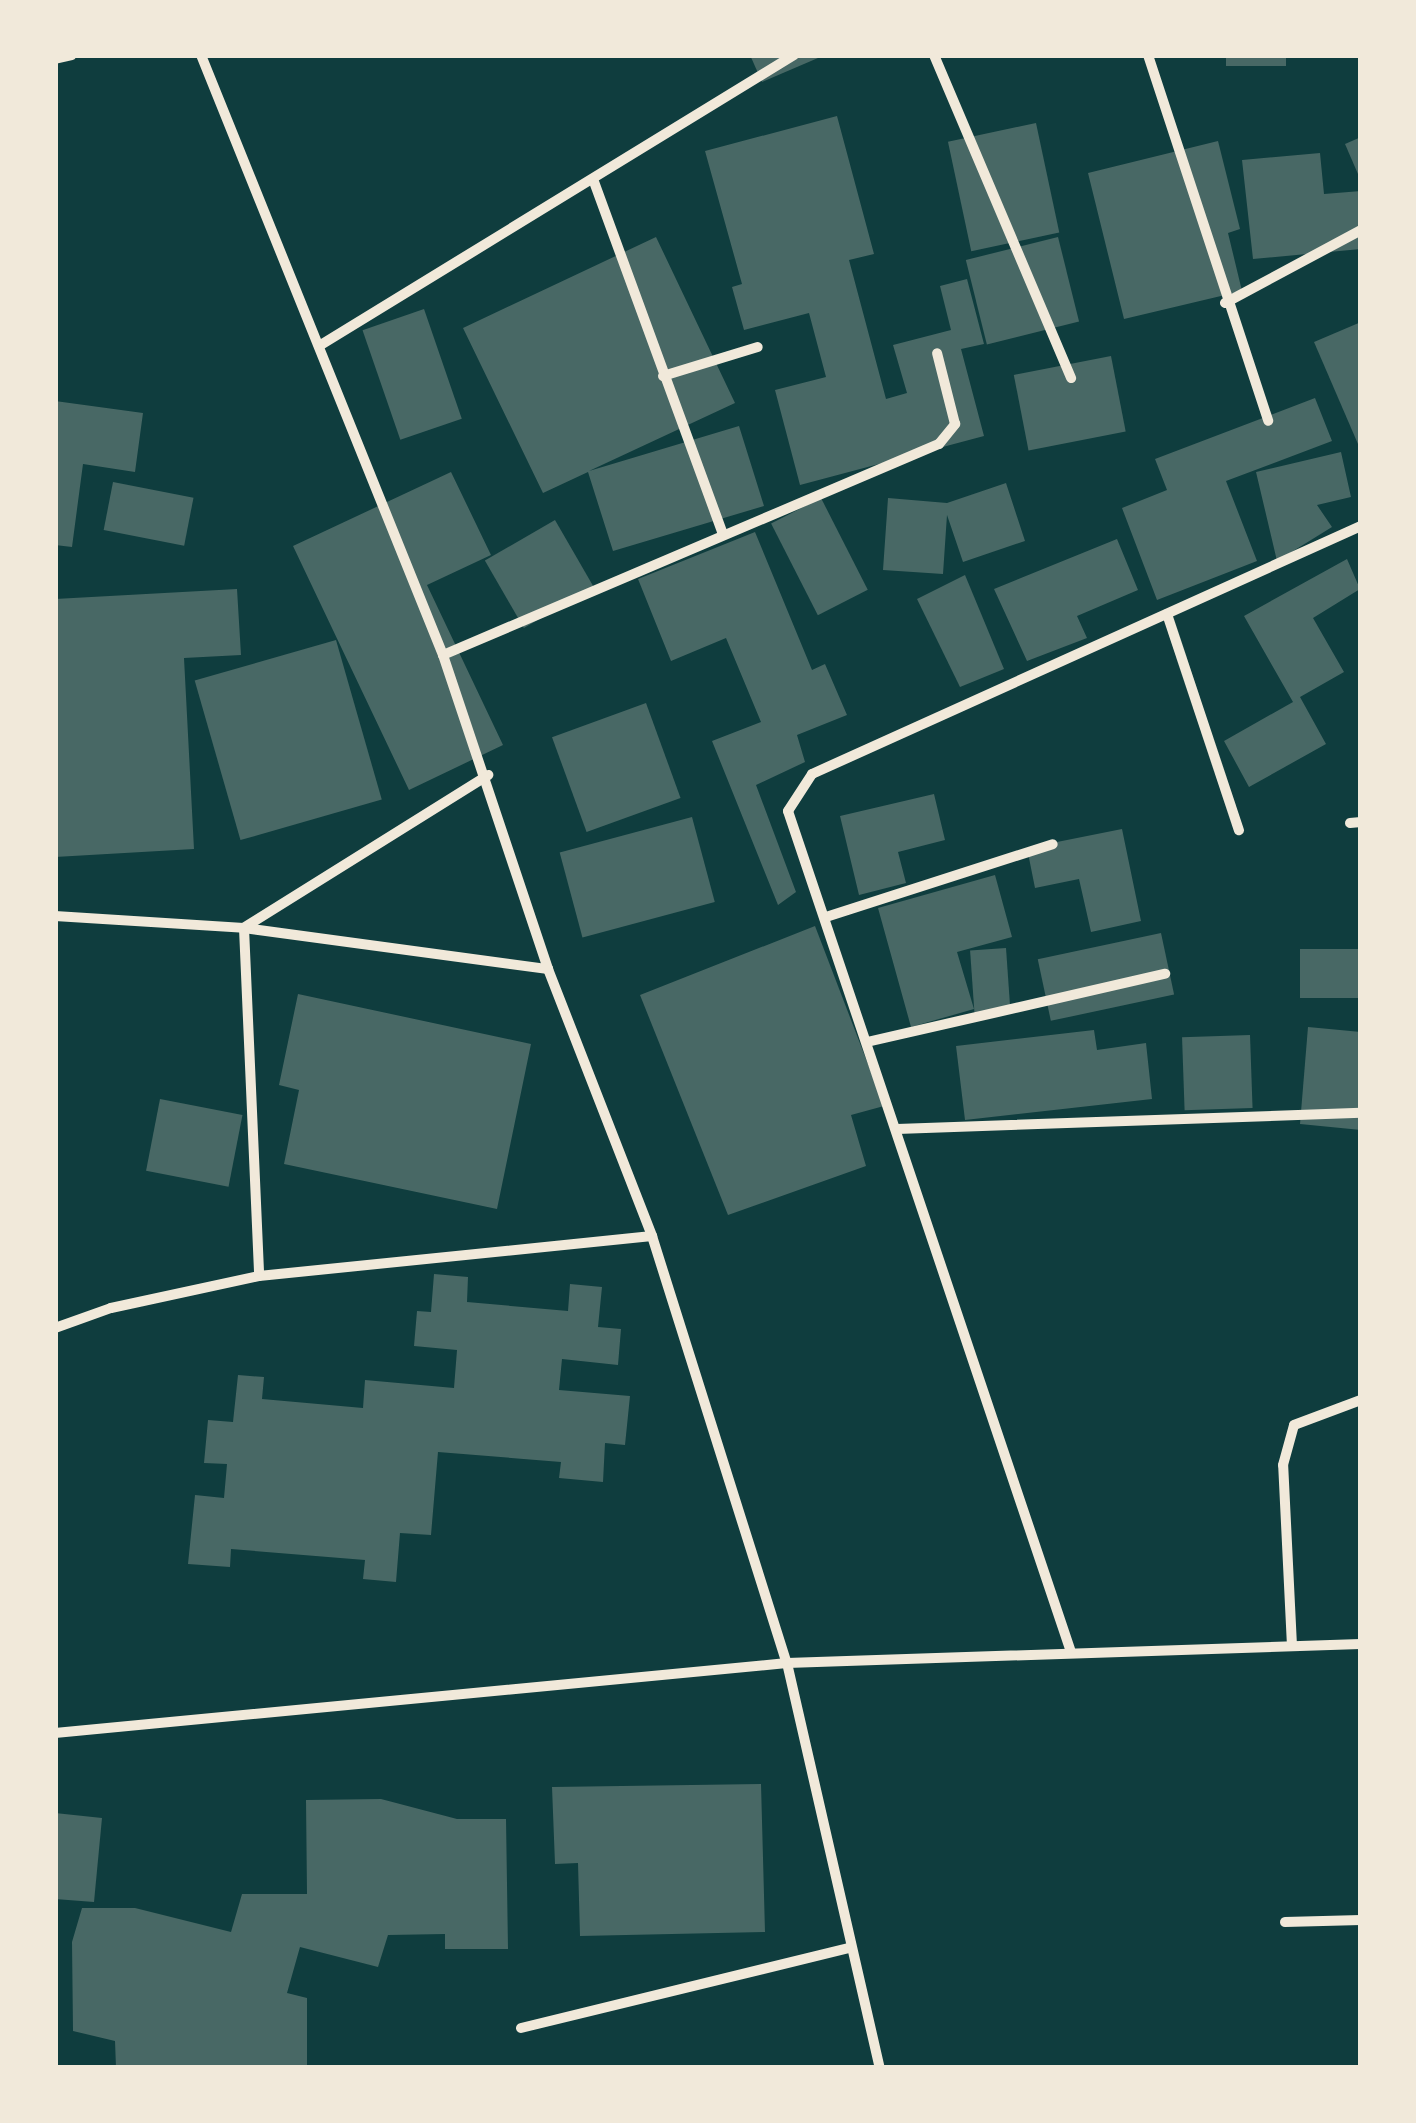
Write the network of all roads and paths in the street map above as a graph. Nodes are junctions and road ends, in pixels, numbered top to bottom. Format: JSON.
{"nodes":[{"id":1,"x":72,"y":55,"type":"edge"},
{"id":2,"x":201,"y":55,"type":"edge"},
{"id":3,"x":794,"y":55,"type":"edge"},
{"id":4,"x":934,"y":55,"type":"edge"},
{"id":5,"x":1148,"y":55,"type":"edge"},
{"id":6,"x":55,"y":59,"type":"edge"},
{"id":7,"x":593,"y":178,"type":"junction"},
{"id":8,"x":1361,"y":230,"type":"edge"},
{"id":9,"x":1225,"y":303,"type":"junction"},
{"id":10,"x":319,"y":346,"type":"junction"},
{"id":11,"x":758,"y":347,"type":"dead end"},
{"id":12,"x":936,"y":353,"type":"dead end"},
{"id":13,"x":663,"y":376,"type":"junction"},
{"id":14,"x":1071,"y":378,"type":"dead end"},
{"id":15,"x":1268,"y":421,"type":"dead end"},
{"id":16,"x":1361,"y":526,"type":"edge"},
{"id":17,"x":722,"y":531,"type":"junction"},
{"id":18,"x":1168,"y":614,"type":"junction"},
{"id":19,"x":444,"y":656,"type":"junction"},
{"id":20,"x":488,"y":775,"type":"junction"},
{"id":21,"x":1240,"y":830,"type":"dead end"},
{"id":22,"x":1054,"y":844,"type":"dead end"},
{"id":23,"x":55,"y":916,"type":"edge"},
{"id":24,"x":826,"y":917,"type":"junction"},
{"id":25,"x":244,"y":928,"type":"junction"},
{"id":26,"x":548,"y":969,"type":"junction"},
{"id":27,"x":1165,"y":974,"type":"dead end"},
{"id":28,"x":868,"y":1042,"type":"junction"},
{"id":29,"x":1361,"y":1113,"type":"edge"},
{"id":30,"x":897,"y":1129,"type":"junction"},
{"id":31,"x":652,"y":1236,"type":"junction"},
{"id":32,"x":259,"y":1276,"type":"junction"},
{"id":33,"x":55,"y":1328,"type":"edge"},
{"id":34,"x":1361,"y":1400,"type":"edge"},
{"id":35,"x":1361,"y":1644,"type":"edge"},
{"id":36,"x":1292,"y":1646,"type":"junction"},
{"id":37,"x":1071,"y":1652,"type":"junction"},
{"id":38,"x":787,"y":1662,"type":"junction"},
{"id":39,"x":55,"y":1733,"type":"edge"},
{"id":40,"x":1361,"y":1920,"type":"edge"},
{"id":41,"x":1284,"y":1922,"type":"dead end"},
{"id":42,"x":850,"y":1948,"type":"junction"},
{"id":43,"x":521,"y":2028,"type":"dead end"},
{"id":44,"x":880,"y":2068,"type":"edge"}],
"edges":[{"from":1,"to":6,"type":"street"},
{"from":2,"to":10,"type":"street"},
{"from":3,"to":7,"type":"street"},
{"from":4,"to":14,"type":"street"},
{"from":5,"to":9,"type":"street"},
{"from":7,"to":10,"type":"street"},
{"from":7,"to":13,"type":"street"},
{"from":8,"to":9,"type":"street"},
{"from":9,"to":15,"type":"street"},
{"from":10,"to":19,"type":"street"},
{"from":11,"to":13,"type":"street"},
{"from":12,"to":17,"type":"street"},
{"from":13,"to":17,"type":"street"},
{"from":16,"to":18,"type":"street"},
{"from":17,"to":19,"type":"street"},
{"from":18,"to":21,"type":"street"},
{"from":18,"to":24,"type":"street"},
{"from":19,"to":20,"type":"street"},
{"from":20,"to":25,"type":"street"},
{"from":20,"to":26,"type":"street"},
{"from":22,"to":24,"type":"street"},
{"from":23,"to":25,"type":"street"},
{"from":24,"to":28,"type":"street"},
{"from":25,"to":26,"type":"street"},
{"from":25,"to":32,"type":"street"},
{"from":26,"to":31,"type":"street"},
{"from":27,"to":28,"type":"street"},
{"from":28,"to":30,"type":"street"},
{"from":29,"to":30,"type":"street"},
{"from":30,"to":37,"type":"street"},
{"from":31,"to":32,"type":"street"},
{"from":31,"to":38,"type":"street"},
{"from":32,"to":33,"type":"street"},
{"from":34,"to":36,"type":"street"},
{"from":35,"to":36,"type":"street"},
{"from":36,"to":37,"type":"street"},
{"from":37,"to":38,"type":"street"},
{"from":38,"to":39,"type":"street"},
{"from":38,"to":42,"type":"street"},
{"from":40,"to":41,"type":"street"},
{"from":42,"to":43,"type":"street"},
{"from":42,"to":44,"type":"street"}]}
